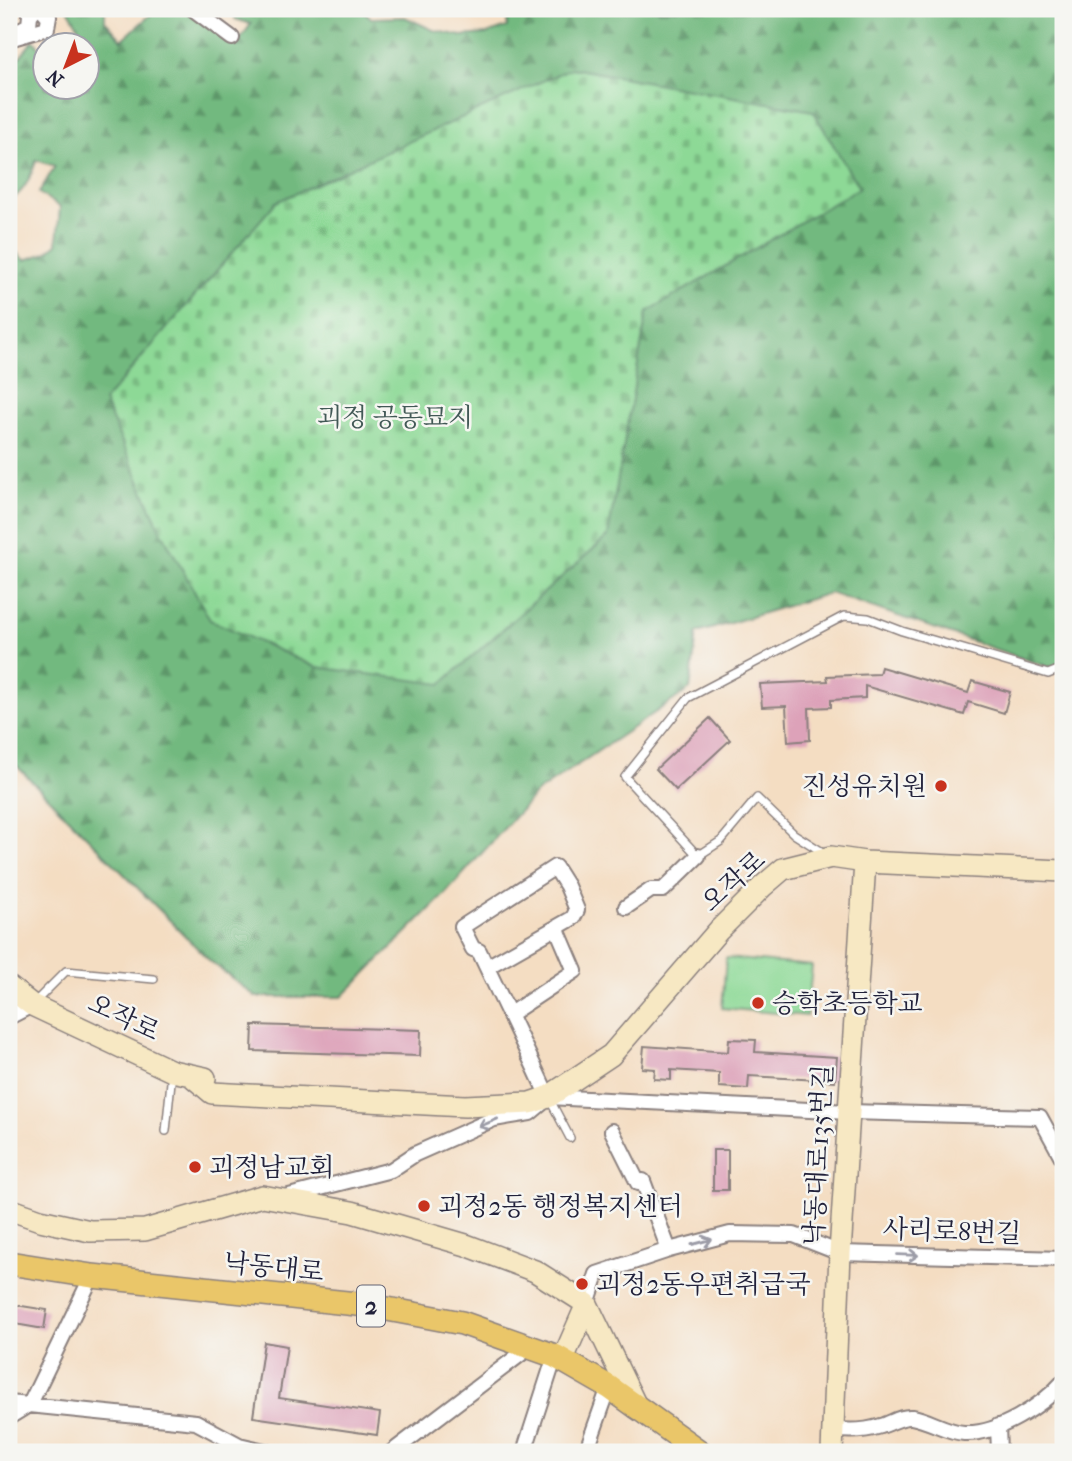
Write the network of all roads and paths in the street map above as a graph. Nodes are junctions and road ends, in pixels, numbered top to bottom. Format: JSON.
{"nodes":[{"id":1,"x":193,"y":9,"type":"edge"},
{"id":2,"x":46,"y":10,"type":"edge"},
{"id":3,"x":9,"y":37,"type":"edge"},
{"id":4,"x":232,"y":38,"type":"dead end"},
{"id":5,"x":1063,"y":668,"type":"edge"},
{"id":6,"x":698,"y":856,"type":"junction"},
{"id":7,"x":831,"y":857,"type":"junction"},
{"id":8,"x":865,"y":862,"type":"junction"},
{"id":9,"x":1063,"y":871,"type":"edge"},
{"id":10,"x":626,"y":907,"type":"dead end"},
{"id":11,"x":557,"y":929,"type":"junction"},
{"id":12,"x":487,"y":967,"type":"junction"},
{"id":13,"x":154,"y":979,"type":"dead end"},
{"id":14,"x":9,"y":988,"type":"edge"},
{"id":15,"x":9,"y":1002,"type":"edge"},
{"id":16,"x":32,"y":1005,"type":"junction"},
{"id":17,"x":510,"y":1014,"type":"junction"},
{"id":18,"x":9,"y":1017,"type":"edge"},
{"id":19,"x":183,"y":1074,"type":"junction"},
{"id":20,"x":548,"y":1097,"type":"junction"},
{"id":21,"x":849,"y":1112,"type":"junction"},
{"id":22,"x":612,"y":1130,"type":"dead end"},
{"id":23,"x":166,"y":1131,"type":"dead end"},
{"id":24,"x":569,"y":1138,"type":"dead end"},
{"id":25,"x":1063,"y":1159,"type":"edge"},
{"id":26,"x":281,"y":1198,"type":"junction"},
{"id":27,"x":9,"y":1209,"type":"edge"},
{"id":28,"x":669,"y":1250,"type":"junction"},
{"id":29,"x":840,"y":1253,"type":"junction"},
{"id":30,"x":1063,"y":1259,"type":"edge"},
{"id":31,"x":9,"y":1263,"type":"edge"},
{"id":32,"x":92,"y":1276,"type":"junction"},
{"id":33,"x":587,"y":1304,"type":"junction"},
{"id":34,"x":530,"y":1347,"type":"junction"},
{"id":35,"x":558,"y":1359,"type":"junction"},
{"id":36,"x":1063,"y":1382,"type":"edge"},
{"id":37,"x":608,"y":1387,"type":"junction"},
{"id":38,"x":9,"y":1403,"type":"edge"},
{"id":39,"x":30,"y":1404,"type":"junction"},
{"id":40,"x":637,"y":1408,"type":"junction"},
{"id":41,"x":9,"y":1418,"type":"edge"},
{"id":42,"x":998,"y":1426,"type":"junction"},
{"id":43,"x":833,"y":1429,"type":"junction"},
{"id":44,"x":269,"y":1452,"type":"edge"},
{"id":45,"x":392,"y":1452,"type":"edge"},
{"id":46,"x":524,"y":1452,"type":"edge"},
{"id":47,"x":586,"y":1452,"type":"edge"},
{"id":48,"x":700,"y":1452,"type":"edge"},
{"id":49,"x":832,"y":1452,"type":"edge"},
{"id":50,"x":999,"y":1452,"type":"edge"}],
"edges":[{"from":1,"to":4,"type":"street"},
{"from":2,"to":3,"type":"street"},
{"from":5,"to":6,"type":"lane"},
{"from":6,"to":7,"type":"lane"},
{"from":6,"to":10,"type":"street"},
{"from":7,"to":8,"type":"street","name":"오작로"},
{"from":7,"to":20,"type":"street","name":"오작로"},
{"from":8,"to":9,"type":"street","name":"오작로"},
{"from":8,"to":21,"type":"street","name":"낙동대로135번길"},
{"from":11,"to":12,"type":"street"},
{"from":11,"to":12,"type":"street"},
{"from":11,"to":17,"type":"street"},
{"from":12,"to":17,"type":"street"},
{"from":13,"to":16,"type":"lane"},
{"from":14,"to":16,"type":"street","name":"오작로"},
{"from":15,"to":16,"type":"street","name":"오작로"},
{"from":16,"to":18,"type":"street"},
{"from":16,"to":19,"type":"street","name":"오작로"},
{"from":17,"to":20,"type":"street"},
{"from":19,"to":20,"type":"street","name":"오작로"},
{"from":19,"to":23,"type":"lane"},
{"from":20,"to":21,"type":"street"},
{"from":20,"to":24,"type":"lane"},
{"from":20,"to":26,"type":"street","one_way":true},
{"from":21,"to":25,"type":"street"},
{"from":21,"to":29,"type":"street","name":"낙동대로135번길"},
{"from":22,"to":28,"type":"street"},
{"from":26,"to":27,"type":"street"},
{"from":26,"to":33,"type":"street"},
{"from":28,"to":29,"type":"street","name":"사리로8번길","one_way":true},
{"from":28,"to":33,"type":"street","name":"사리로8번길"},
{"from":29,"to":30,"type":"street","name":"사리로8번길","one_way":true},
{"from":29,"to":43,"type":"street","name":"낙동대로135번길"},
{"from":31,"to":32,"type":"main road","name":"낙동대로","number":"2"},
{"from":32,"to":34,"type":"main road","name":"낙동대로","number":"2"},
{"from":32,"to":39,"type":"street"},
{"from":33,"to":35,"type":"street"},
{"from":33,"to":40,"type":"street"},
{"from":34,"to":35,"type":"main road","name":"낙동대로","number":"2"},
{"from":34,"to":45,"type":"street"},
{"from":35,"to":37,"type":"main road","name":"낙동대로","number":"2"},
{"from":35,"to":46,"type":"street"},
{"from":36,"to":42,"type":"street"},
{"from":37,"to":40,"type":"main road","name":"낙동대로","number":"2"},
{"from":37,"to":47,"type":"street"},
{"from":38,"to":39,"type":"street"},
{"from":39,"to":41,"type":"street"},
{"from":39,"to":44,"type":"street"},
{"from":40,"to":48,"type":"main road","name":"낙동대로","number":"2"},
{"from":42,"to":43,"type":"street"},
{"from":42,"to":50,"type":"street"},
{"from":43,"to":49,"type":"street","name":"낙동대로135번길"}]}
